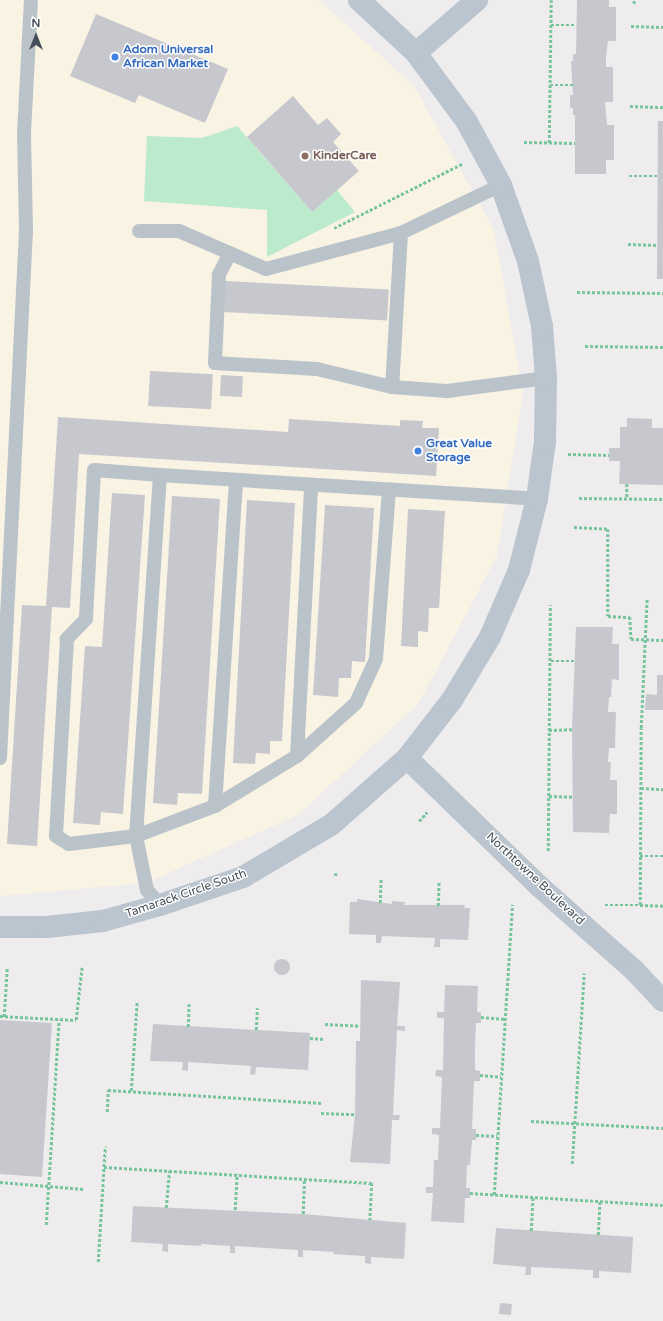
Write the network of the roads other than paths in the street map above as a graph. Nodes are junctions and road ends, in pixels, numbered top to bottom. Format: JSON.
{"nodes":[{"id":1,"x":31,"y":0,"type":"edge"},
{"id":2,"x":358,"y":0,"type":"edge"},
{"id":3,"x":477,"y":0,"type":"edge"},
{"id":4,"x":416,"y":53,"type":"junction"},
{"id":5,"x":501,"y":185,"type":"junction"},
{"id":6,"x":139,"y":231,"type":"dead end"},
{"id":7,"x":401,"y":233,"type":"junction"},
{"id":8,"x":230,"y":253,"type":"junction"},
{"id":9,"x":546,"y":378,"type":"junction"},
{"id":10,"x":392,"y":387,"type":"junction"},
{"id":11,"x":160,"y":475,"type":"junction"},
{"id":12,"x":236,"y":480,"type":"junction"},
{"id":13,"x":311,"y":485,"type":"junction"},
{"id":14,"x":389,"y":489,"type":"junction"},
{"id":15,"x":537,"y":499,"type":"junction"},
{"id":16,"x":297,"y":756,"type":"junction"},
{"id":17,"x":0,"y":758,"type":"edge"},
{"id":18,"x":407,"y":758,"type":"junction"},
{"id":19,"x":215,"y":806,"type":"junction"},
{"id":20,"x":136,"y":836,"type":"junction"},
{"id":21,"x":160,"y":905,"type":"junction"},
{"id":22,"x":0,"y":927,"type":"edge"},
{"id":23,"x":663,"y":1001,"type":"edge"}],
"edges":[{"from":1,"to":17,"type":"lane"},
{"from":2,"to":4,"type":"street","name":"Tamarack Circle South"},
{"from":3,"to":4,"type":"street"},
{"from":4,"to":5,"type":"street","name":"Tamarack Circle South"},
{"from":5,"to":7,"type":"lane"},
{"from":5,"to":9,"type":"street","name":"Tamarack Circle South"},
{"from":6,"to":8,"type":"lane"},
{"from":7,"to":8,"type":"lane"},
{"from":7,"to":10,"type":"lane"},
{"from":8,"to":10,"type":"lane"},
{"from":9,"to":10,"type":"lane"},
{"from":9,"to":15,"type":"street","name":"Tamarack Circle South"},
{"from":11,"to":12,"type":"lane"},
{"from":11,"to":20,"type":"lane"},
{"from":11,"to":20,"type":"lane"},
{"from":12,"to":13,"type":"lane"},
{"from":12,"to":19,"type":"lane"},
{"from":13,"to":14,"type":"lane"},
{"from":13,"to":16,"type":"lane"},
{"from":14,"to":15,"type":"lane"},
{"from":14,"to":16,"type":"lane"},
{"from":15,"to":18,"type":"street","name":"Tamarack Circle South"},
{"from":16,"to":19,"type":"lane"},
{"from":18,"to":21,"type":"street","name":"Tamarack Circle South"},
{"from":18,"to":23,"type":"street","name":"Northtowne Boulevard"},
{"from":19,"to":20,"type":"lane"},
{"from":20,"to":21,"type":"lane"},
{"from":21,"to":22,"type":"street","name":"Tamarack Circle South"}]}
